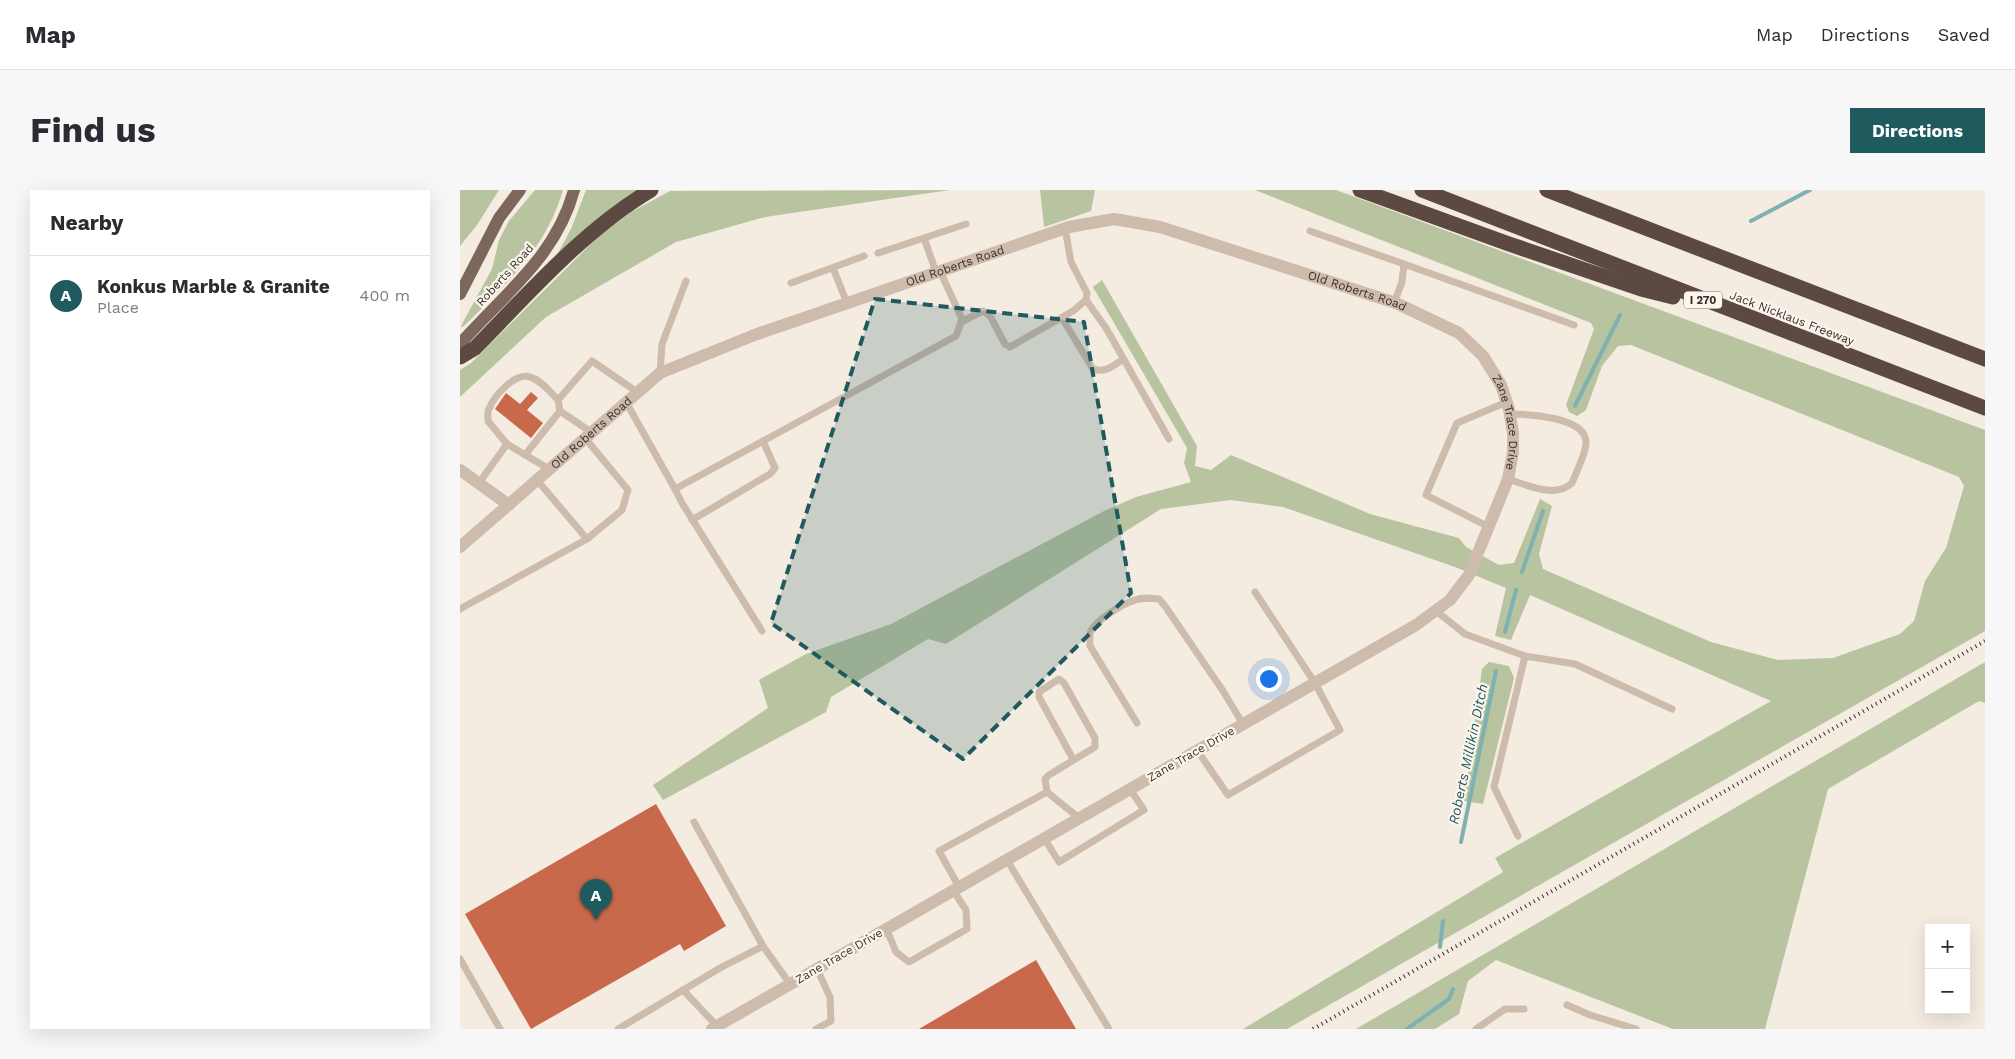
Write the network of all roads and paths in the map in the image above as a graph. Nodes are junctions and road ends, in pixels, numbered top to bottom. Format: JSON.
{"nodes":[{"id":1,"x":520,"y":190,"type":"edge"},
{"id":2,"x":574,"y":190,"type":"edge"},
{"id":3,"x":651,"y":190,"type":"edge"},
{"id":4,"x":1360,"y":190,"type":"edge"},
{"id":5,"x":1422,"y":190,"type":"edge"},
{"id":6,"x":1547,"y":190,"type":"edge"},
{"id":7,"x":1553,"y":190,"type":"edge"},
{"id":8,"x":1572,"y":200,"type":"junction"},
{"id":9,"x":966,"y":224,"type":"dead end"},
{"id":10,"x":1065,"y":228,"type":"junction"},
{"id":11,"x":1310,"y":231,"type":"dead end"},
{"id":12,"x":924,"y":238,"type":"junction"},
{"id":13,"x":878,"y":253,"type":"dead end"},
{"id":14,"x":864,"y":256,"type":"dead end"},
{"id":15,"x":1404,"y":264,"type":"junction"},
{"id":16,"x":833,"y":268,"type":"junction"},
{"id":17,"x":938,"y":272,"type":"junction"},
{"id":18,"x":686,"y":281,"type":"dead end"},
{"id":19,"x":791,"y":283,"type":"dead end"},
{"id":20,"x":460,"y":294,"type":"edge"},
{"id":21,"x":1086,"y":300,"type":"junction"},
{"id":22,"x":1394,"y":302,"type":"junction"},
{"id":23,"x":847,"y":303,"type":"junction"},
{"id":24,"x":1734,"y":312,"type":"junction"},
{"id":25,"x":1062,"y":318,"type":"junction"},
{"id":26,"x":961,"y":322,"type":"junction"},
{"id":27,"x":1574,"y":325,"type":"dead end"},
{"id":28,"x":460,"y":344,"type":"edge"},
{"id":29,"x":460,"y":357,"type":"edge"},
{"id":30,"x":1123,"y":359,"type":"junction"},
{"id":31,"x":1985,"y":359,"type":"edge"},
{"id":32,"x":1492,"y":368,"type":"joint"},
{"id":33,"x":660,"y":373,"type":"junction"},
{"id":34,"x":637,"y":392,"type":"junction"},
{"id":35,"x":558,"y":400,"type":"junction"},
{"id":36,"x":626,"y":402,"type":"junction"},
{"id":37,"x":1509,"y":408,"type":"junction"},
{"id":38,"x":1985,"y":408,"type":"edge"},
{"id":39,"x":560,"y":411,"type":"junction"},
{"id":40,"x":588,"y":435,"type":"junction"},
{"id":41,"x":1169,"y":440,"type":"dead end"},
{"id":42,"x":763,"y":441,"type":"junction"},
{"id":43,"x":507,"y":444,"type":"junction"},
{"id":44,"x":525,"y":454,"type":"junction"},
{"id":45,"x":550,"y":469,"type":"junction"},
{"id":46,"x":460,"y":470,"type":"edge"},
{"id":47,"x":537,"y":480,"type":"junction"},
{"id":48,"x":1508,"y":480,"type":"junction"},
{"id":49,"x":479,"y":484,"type":"junction"},
{"id":50,"x":675,"y":489,"type":"junction"},
{"id":51,"x":509,"y":505,"type":"junction"},
{"id":52,"x":692,"y":520,"type":"junction"},
{"id":53,"x":1489,"y":527,"type":"junction"},
{"id":54,"x":587,"y":539,"type":"junction"},
{"id":55,"x":460,"y":547,"type":"edge"},
{"id":56,"x":1255,"y":592,"type":"dead end"},
{"id":57,"x":460,"y":609,"type":"edge"},
{"id":58,"x":1436,"y":611,"type":"junction"},
{"id":59,"x":762,"y":631,"type":"dead end"},
{"id":60,"x":1525,"y":656,"type":"junction"},
{"id":61,"x":1315,"y":683,"type":"junction"},
{"id":62,"x":1672,"y":709,"type":"dead end"},
{"id":63,"x":1137,"y":723,"type":"dead end"},
{"id":64,"x":1243,"y":724,"type":"junction"},
{"id":65,"x":1197,"y":750,"type":"junction"},
{"id":66,"x":1073,"y":759,"type":"junction"},
{"id":67,"x":1130,"y":789,"type":"junction"},
{"id":68,"x":1047,"y":792,"type":"junction"},
{"id":69,"x":1078,"y":818,"type":"junction"},
{"id":70,"x":694,"y":822,"type":"dead end"},
{"id":71,"x":1518,"y":836,"type":"dead end"},
{"id":72,"x":1044,"y":838,"type":"junction"},
{"id":73,"x":1007,"y":860,"type":"junction"},
{"id":74,"x":956,"y":889,"type":"junction"},
{"id":75,"x":886,"y":928,"type":"junction"},
{"id":76,"x":763,"y":946,"type":"junction"},
{"id":77,"x":460,"y":959,"type":"edge"},
{"id":78,"x":817,"y":968,"type":"junction"},
{"id":79,"x":790,"y":984,"type":"junction"},
{"id":80,"x":683,"y":990,"type":"junction"},
{"id":81,"x":1567,"y":1005,"type":"dead end"},
{"id":82,"x":1524,"y":1009,"type":"dead end"},
{"id":83,"x":714,"y":1028,"type":"edge"},
{"id":84,"x":500,"y":1029,"type":"edge"},
{"id":85,"x":618,"y":1029,"type":"edge"},
{"id":86,"x":816,"y":1029,"type":"edge"},
{"id":87,"x":1108,"y":1029,"type":"edge"},
{"id":88,"x":1476,"y":1029,"type":"edge"},
{"id":89,"x":1636,"y":1029,"type":"edge"}],
"edges":[{"from":1,"to":20,"type":"main road","name":"Roberts Road"},
{"from":2,"to":28,"type":"main road","name":"Roberts Road"},
{"from":3,"to":29,"type":"highway"},
{"from":4,"to":24,"type":"highway"},
{"from":5,"to":24,"type":"highway","name":"Jack Nicklaus Freeway","number":"I 270"},
{"from":6,"to":8,"type":"highway"},
{"from":7,"to":8,"type":"highway"},
{"from":8,"to":31,"type":"highway"},
{"from":9,"to":12,"type":"lane"},
{"from":10,"to":17,"type":"street","name":"Old Roberts Road"},
{"from":10,"to":21,"type":"lane"},
{"from":10,"to":22,"type":"street","name":"Old Roberts Road"},
{"from":11,"to":15,"type":"lane"},
{"from":12,"to":13,"type":"lane"},
{"from":12,"to":17,"type":"lane"},
{"from":14,"to":16,"type":"lane"},
{"from":15,"to":22,"type":"lane"},
{"from":15,"to":27,"type":"lane"},
{"from":16,"to":19,"type":"lane"},
{"from":16,"to":23,"type":"lane"},
{"from":17,"to":23,"type":"street","name":"Old Roberts Road"},
{"from":17,"to":26,"type":"lane"},
{"from":18,"to":33,"type":"lane"},
{"from":21,"to":25,"type":"lane"},
{"from":21,"to":30,"type":"lane"},
{"from":22,"to":32,"type":"street","name":"Old Roberts Road"},
{"from":23,"to":33,"type":"street","name":"Old Roberts Road"},
{"from":24,"to":38,"type":"highway","name":"Jack Nicklaus Freeway","number":"I 270"},
{"from":25,"to":26,"type":"lane"},
{"from":25,"to":30,"type":"lane"},
{"from":26,"to":42,"type":"lane"},
{"from":30,"to":41,"type":"lane"},
{"from":32,"to":37,"type":"street","name":"Zane Trace Drive"},
{"from":33,"to":34,"type":"street","name":"Old Roberts Road"},
{"from":34,"to":35,"type":"lane"},
{"from":34,"to":36,"type":"street","name":"Old Roberts Road"},
{"from":35,"to":39,"type":"lane"},
{"from":35,"to":43,"type":"lane"},
{"from":36,"to":40,"type":"street","name":"Old Roberts Road"},
{"from":36,"to":50,"type":"lane"},
{"from":37,"to":48,"type":"street","name":"Zane Trace Drive"},
{"from":37,"to":48,"type":"lane"},
{"from":37,"to":53,"type":"lane"},
{"from":39,"to":40,"type":"lane"},
{"from":39,"to":44,"type":"lane"},
{"from":40,"to":45,"type":"street","name":"Old Roberts Road"},
{"from":40,"to":54,"type":"lane"},
{"from":42,"to":50,"type":"lane"},
{"from":42,"to":52,"type":"lane"},
{"from":43,"to":44,"type":"lane"},
{"from":43,"to":49,"type":"lane"},
{"from":44,"to":45,"type":"lane"},
{"from":45,"to":47,"type":"street","name":"Old Roberts Road"},
{"from":46,"to":49,"type":"street"},
{"from":47,"to":51,"type":"street","name":"Old Roberts Road"},
{"from":47,"to":54,"type":"lane"},
{"from":48,"to":53,"type":"street","name":"Zane Trace Drive"},
{"from":49,"to":51,"type":"street"},
{"from":50,"to":52,"type":"lane"},
{"from":51,"to":55,"type":"street","name":"Old Roberts Road"},
{"from":52,"to":59,"type":"lane"},
{"from":53,"to":58,"type":"street","name":"Zane Trace Drive"},
{"from":54,"to":57,"type":"lane"},
{"from":56,"to":61,"type":"lane"},
{"from":58,"to":60,"type":"lane"},
{"from":58,"to":61,"type":"street","name":"Zane Trace Drive"},
{"from":60,"to":62,"type":"lane"},
{"from":60,"to":71,"type":"lane"},
{"from":61,"to":64,"type":"street","name":"Zane Trace Drive"},
{"from":61,"to":65,"type":"lane"},
{"from":63,"to":64,"type":"lane"},
{"from":64,"to":65,"type":"street","name":"Zane Trace Drive"},
{"from":65,"to":67,"type":"street","name":"Zane Trace Drive"},
{"from":66,"to":66,"type":"lane"},
{"from":66,"to":68,"type":"lane"},
{"from":67,"to":69,"type":"street","name":"Zane Trace Drive"},
{"from":67,"to":72,"type":"lane"},
{"from":68,"to":69,"type":"lane"},
{"from":68,"to":74,"type":"lane"},
{"from":69,"to":72,"type":"street","name":"Zane Trace Drive"},
{"from":70,"to":76,"type":"lane"},
{"from":72,"to":73,"type":"street","name":"Zane Trace Drive"},
{"from":73,"to":74,"type":"street","name":"Zane Trace Drive"},
{"from":73,"to":87,"type":"lane"},
{"from":74,"to":75,"type":"street","name":"Zane Trace Drive"},
{"from":74,"to":75,"type":"lane"},
{"from":75,"to":78,"type":"street","name":"Zane Trace Drive"},
{"from":76,"to":79,"type":"lane"},
{"from":76,"to":80,"type":"lane"},
{"from":77,"to":84,"type":"lane"},
{"from":78,"to":79,"type":"street","name":"Zane Trace Drive"},
{"from":78,"to":86,"type":"lane"},
{"from":79,"to":83,"type":"street","name":"Zane Trace Drive"},
{"from":80,"to":83,"type":"lane"},
{"from":80,"to":85,"type":"lane"},
{"from":81,"to":89,"type":"lane"},
{"from":82,"to":88,"type":"lane"}]}
